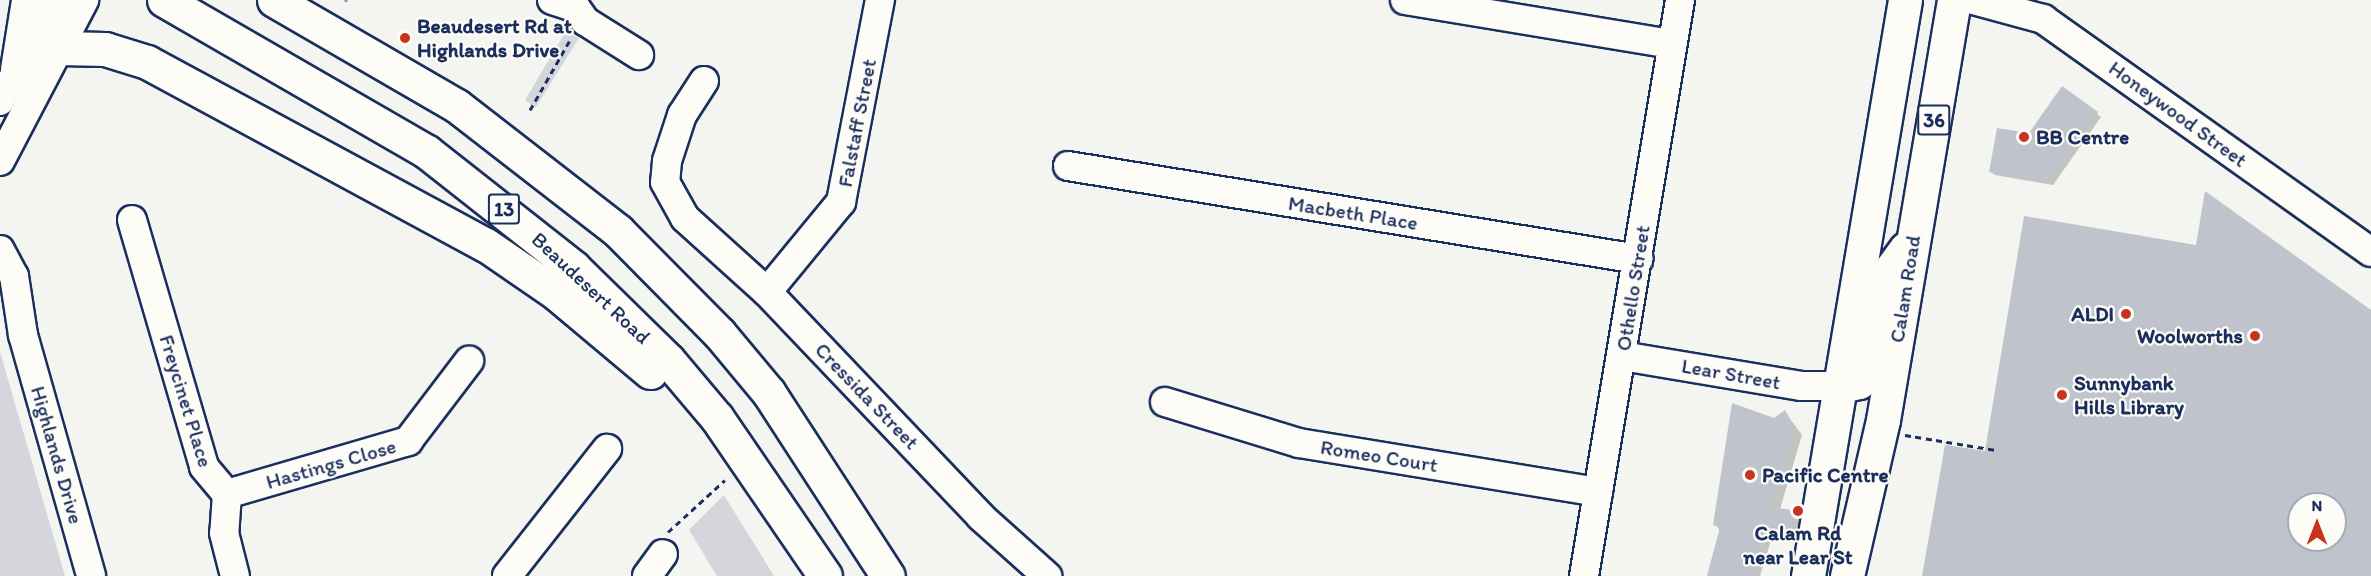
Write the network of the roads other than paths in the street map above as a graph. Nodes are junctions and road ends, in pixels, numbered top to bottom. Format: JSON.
{"nodes":[{"id":1,"x":28,"y":0,"type":"edge"},
{"id":2,"x":57,"y":0,"type":"edge"},
{"id":3,"x":84,"y":0,"type":"edge"},
{"id":4,"x":164,"y":0,"type":"edge"},
{"id":5,"x":274,"y":0,"type":"edge"},
{"id":6,"x":880,"y":0,"type":"edge"},
{"id":7,"x":1406,"y":0,"type":"edge"},
{"id":8,"x":1680,"y":0,"type":"edge"},
{"id":9,"x":1905,"y":0,"type":"edge"},
{"id":10,"x":1954,"y":0,"type":"edge"},
{"id":11,"x":1973,"y":0,"type":"edge"},
{"id":12,"x":573,"y":7,"type":"edge"},
{"id":13,"x":1672,"y":44,"type":"junction"},
{"id":14,"x":59,"y":48,"type":"junction"},
{"id":15,"x":639,"y":55,"type":"dead end"},
{"id":16,"x":17,"y":69,"type":"junction"},
{"id":17,"x":704,"y":81,"type":"dead end"},
{"id":18,"x":0,"y":101,"type":"edge"},
{"id":19,"x":0,"y":161,"type":"edge"},
{"id":20,"x":1068,"y":166,"type":"dead end"},
{"id":21,"x":132,"y":220,"type":"dead end"},
{"id":22,"x":1913,"y":240,"type":"junction"},
{"id":23,"x":0,"y":250,"type":"edge"},
{"id":24,"x":2371,"y":252,"type":"edge"},
{"id":25,"x":1638,"y":259,"type":"junction"},
{"id":26,"x":766,"y":292,"type":"junction"},
{"id":27,"x":0,"y":303,"type":"edge"},
{"id":28,"x":23,"y":335,"type":"junction"},
{"id":29,"x":1622,"y":356,"type":"junction"},
{"id":30,"x":469,"y":361,"type":"dead end"},
{"id":31,"x":1840,"y":386,"type":"junction"},
{"id":32,"x":1165,"y":402,"type":"dead end"},
{"id":33,"x":717,"y":418,"type":"junction"},
{"id":34,"x":606,"y":449,"type":"dead end"},
{"id":35,"x":1598,"y":492,"type":"junction"},
{"id":36,"x":227,"y":494,"type":"junction"},
{"id":37,"x":91,"y":576,"type":"edge"},
{"id":38,"x":236,"y":576,"type":"edge"},
{"id":39,"x":507,"y":576,"type":"edge"},
{"id":40,"x":825,"y":576,"type":"edge"},
{"id":41,"x":888,"y":576,"type":"edge"},
{"id":42,"x":1047,"y":576,"type":"edge"},
{"id":43,"x":1584,"y":576,"type":"edge"},
{"id":44,"x":1808,"y":576,"type":"edge"},
{"id":45,"x":1847,"y":576,"type":"edge"}],
"edges":[{"from":1,"to":16,"type":"main road"},
{"from":2,"to":16,"type":"street"},
{"from":3,"to":14,"type":"street"},
{"from":4,"to":33,"type":"main road","name":"Beaudesert Road","number":"13"},
{"from":5,"to":41,"type":"main road"},
{"from":6,"to":26,"type":"street","name":"Falstaff Street"},
{"from":7,"to":13,"type":"street"},
{"from":8,"to":13,"type":"street","name":"Othello Street"},
{"from":9,"to":31,"type":"main road","number":"36"},
{"from":10,"to":22,"type":"main road","name":"Calam Road","number":"36"},
{"from":11,"to":24,"type":"street","name":"Honeywood Street"},
{"from":12,"to":15,"type":"street"},
{"from":13,"to":25,"type":"street","name":"Othello Street"},
{"from":14,"to":19,"type":"street"},
{"from":14,"to":33,"type":"main road"},
{"from":16,"to":18,"type":"street"},
{"from":17,"to":26,"type":"street","name":"Cressida Street"},
{"from":20,"to":25,"type":"street","name":"Macbeth Place"},
{"from":21,"to":36,"type":"street","name":"Freycinet Place"},
{"from":22,"to":31,"type":"main road"},
{"from":22,"to":45,"type":"main road","name":"Calam Road","number":"36"},
{"from":23,"to":28,"type":"street","name":"Highlands Drive"},
{"from":25,"to":29,"type":"street","name":"Othello Street"},
{"from":26,"to":42,"type":"street","name":"Cressida Street"},
{"from":27,"to":28,"type":"street","name":"Highlands Drive"},
{"from":28,"to":37,"type":"street","name":"Highlands Drive"},
{"from":29,"to":31,"type":"street","name":"Lear Street"},
{"from":29,"to":35,"type":"street","name":"Othello Street"},
{"from":30,"to":36,"type":"street","name":"Hastings Close"},
{"from":31,"to":44,"type":"main road","number":"36"},
{"from":32,"to":35,"type":"street","name":"Romeo Court"},
{"from":33,"to":40,"type":"main road","name":"Beaudesert Road","number":"13"},
{"from":34,"to":39,"type":"street"},
{"from":35,"to":43,"type":"street","name":"Othello Street"},
{"from":36,"to":38,"type":"street"}]}
